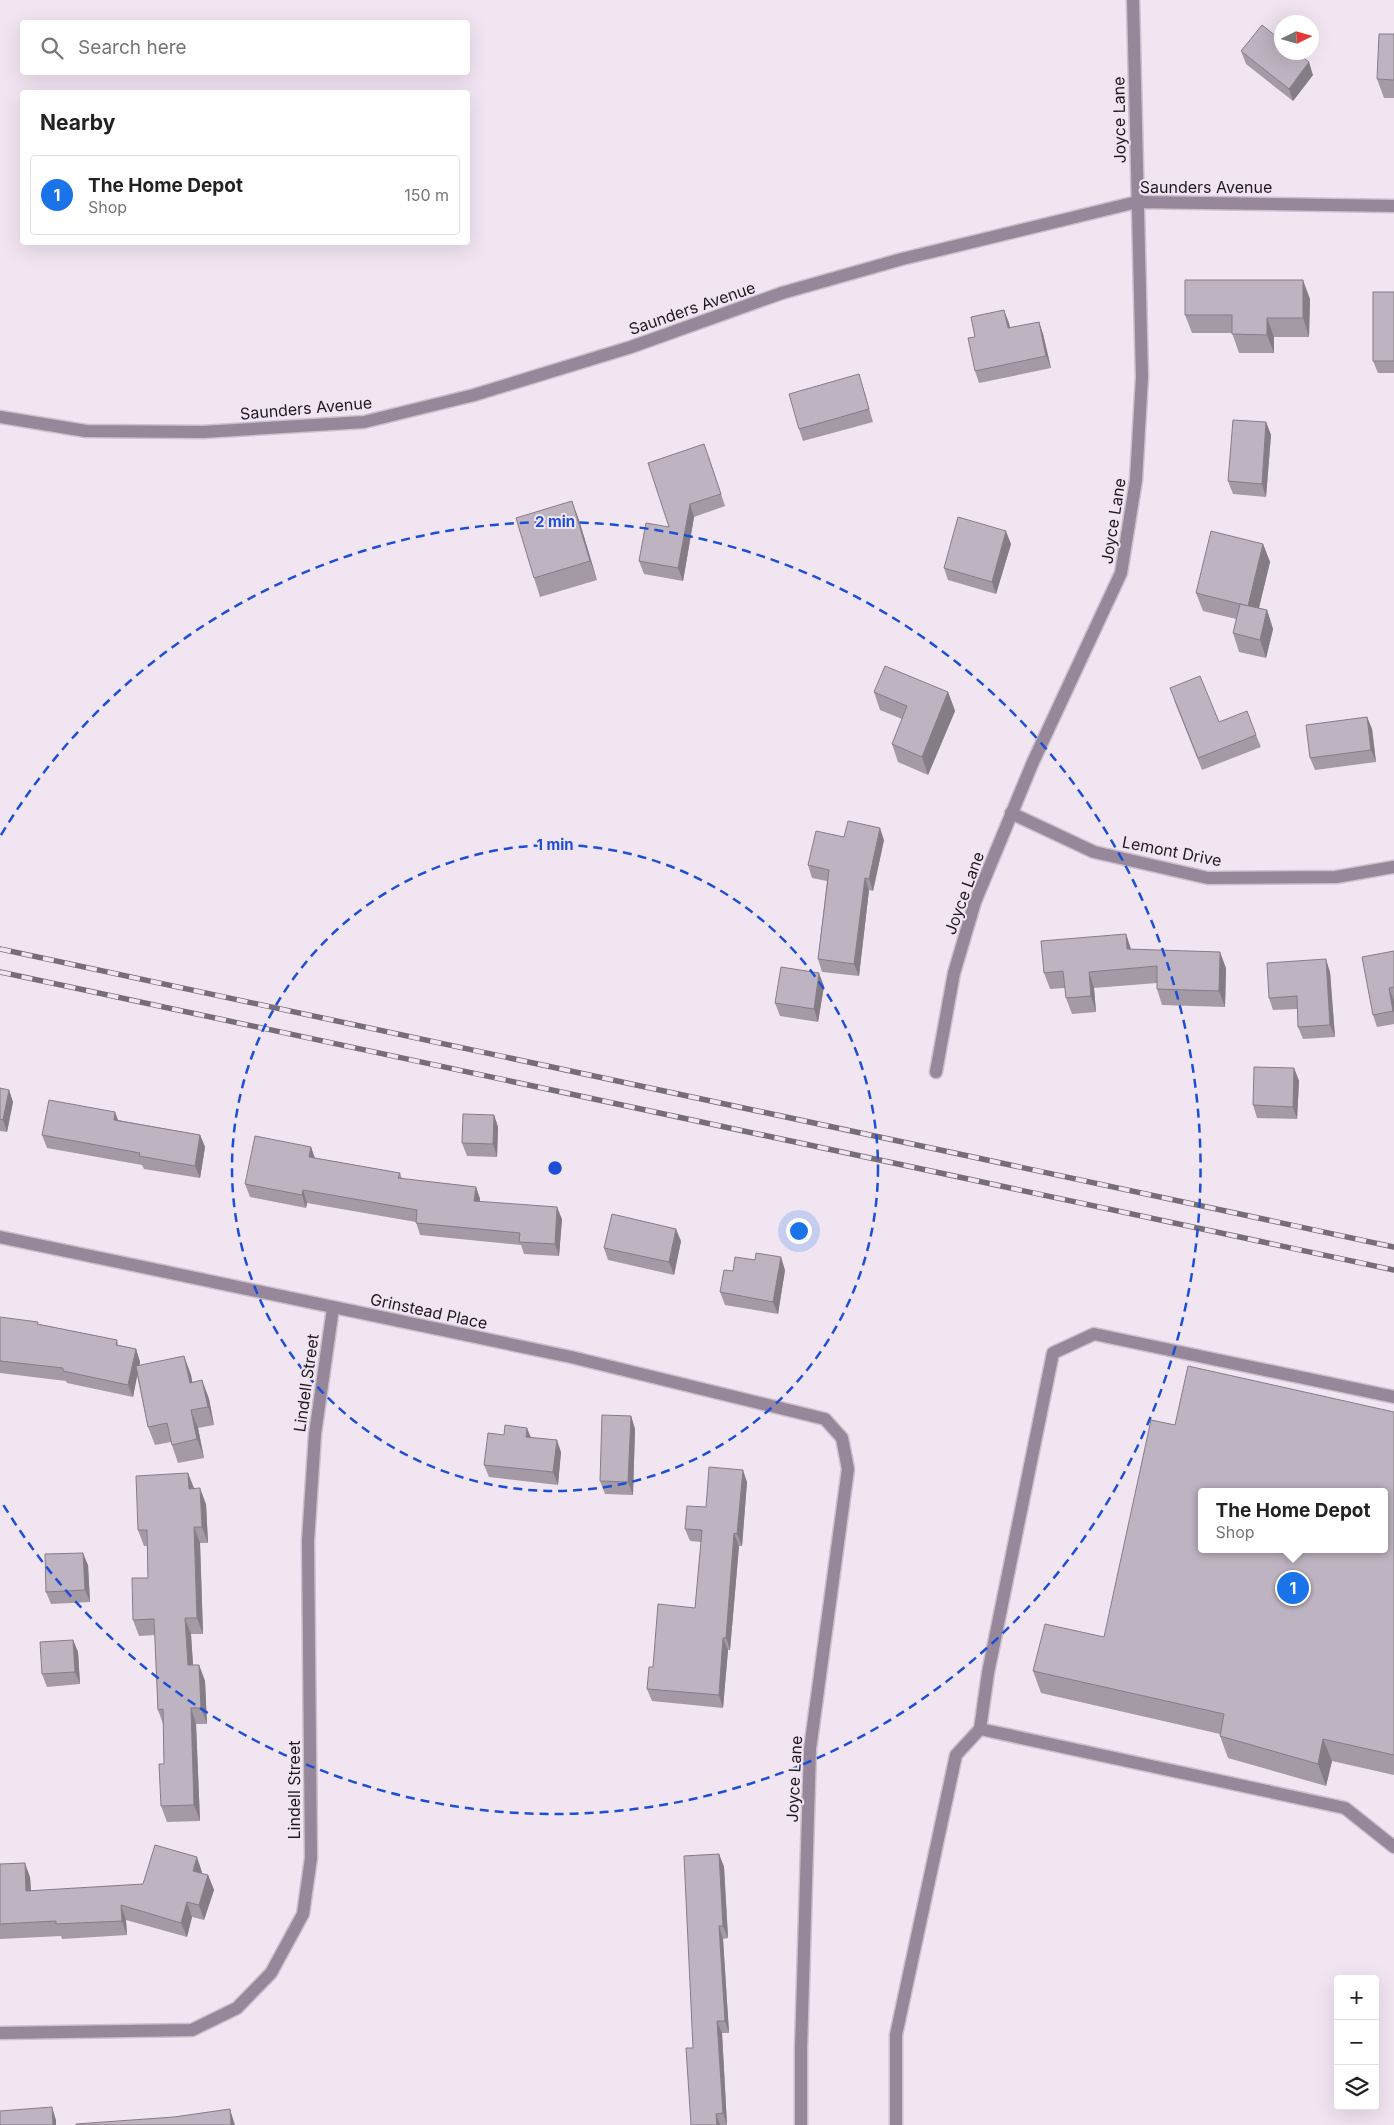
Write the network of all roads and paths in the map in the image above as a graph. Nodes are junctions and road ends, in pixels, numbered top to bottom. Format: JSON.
{"nodes":[{"id":1,"x":1133,"y":0,"type":"edge"},
{"id":2,"x":1137,"y":202,"type":"junction"},
{"id":3,"x":1394,"y":206,"type":"edge"},
{"id":4,"x":0,"y":417,"type":"edge"},
{"id":5,"x":1011,"y":813,"type":"junction"},
{"id":6,"x":1394,"y":866,"type":"edge"},
{"id":7,"x":936,"y":1072,"type":"dead end"},
{"id":8,"x":0,"y":1237,"type":"edge"},
{"id":9,"x":333,"y":1308,"type":"junction"},
{"id":10,"x":1394,"y":1397,"type":"edge"},
{"id":11,"x":842,"y":1438,"type":"joint"},
{"id":12,"x":980,"y":1729,"type":"junction"},
{"id":13,"x":1394,"y":1847,"type":"edge"},
{"id":14,"x":0,"y":2033,"type":"edge"},
{"id":15,"x":801,"y":2125,"type":"edge"},
{"id":16,"x":896,"y":2125,"type":"edge"}],
"edges":[{"from":1,"to":2,"type":"street","name":"Joyce Lane"},
{"from":2,"to":3,"type":"street","name":"Saunders Avenue"},
{"from":2,"to":4,"type":"street","name":"Saunders Avenue"},
{"from":2,"to":5,"type":"street","name":"Joyce Lane"},
{"from":5,"to":6,"type":"street","name":"Lemont Drive"},
{"from":5,"to":7,"type":"street","name":"Joyce Lane"},
{"from":8,"to":9,"type":"street","name":"Grinstead Place"},
{"from":9,"to":11,"type":"street","name":"Grinstead Place"},
{"from":9,"to":14,"type":"street","name":"Lindell Street"},
{"from":10,"to":12,"type":"street"},
{"from":11,"to":15,"type":"street","name":"Joyce Lane"},
{"from":12,"to":13,"type":"street"},
{"from":12,"to":16,"type":"street"}]}
